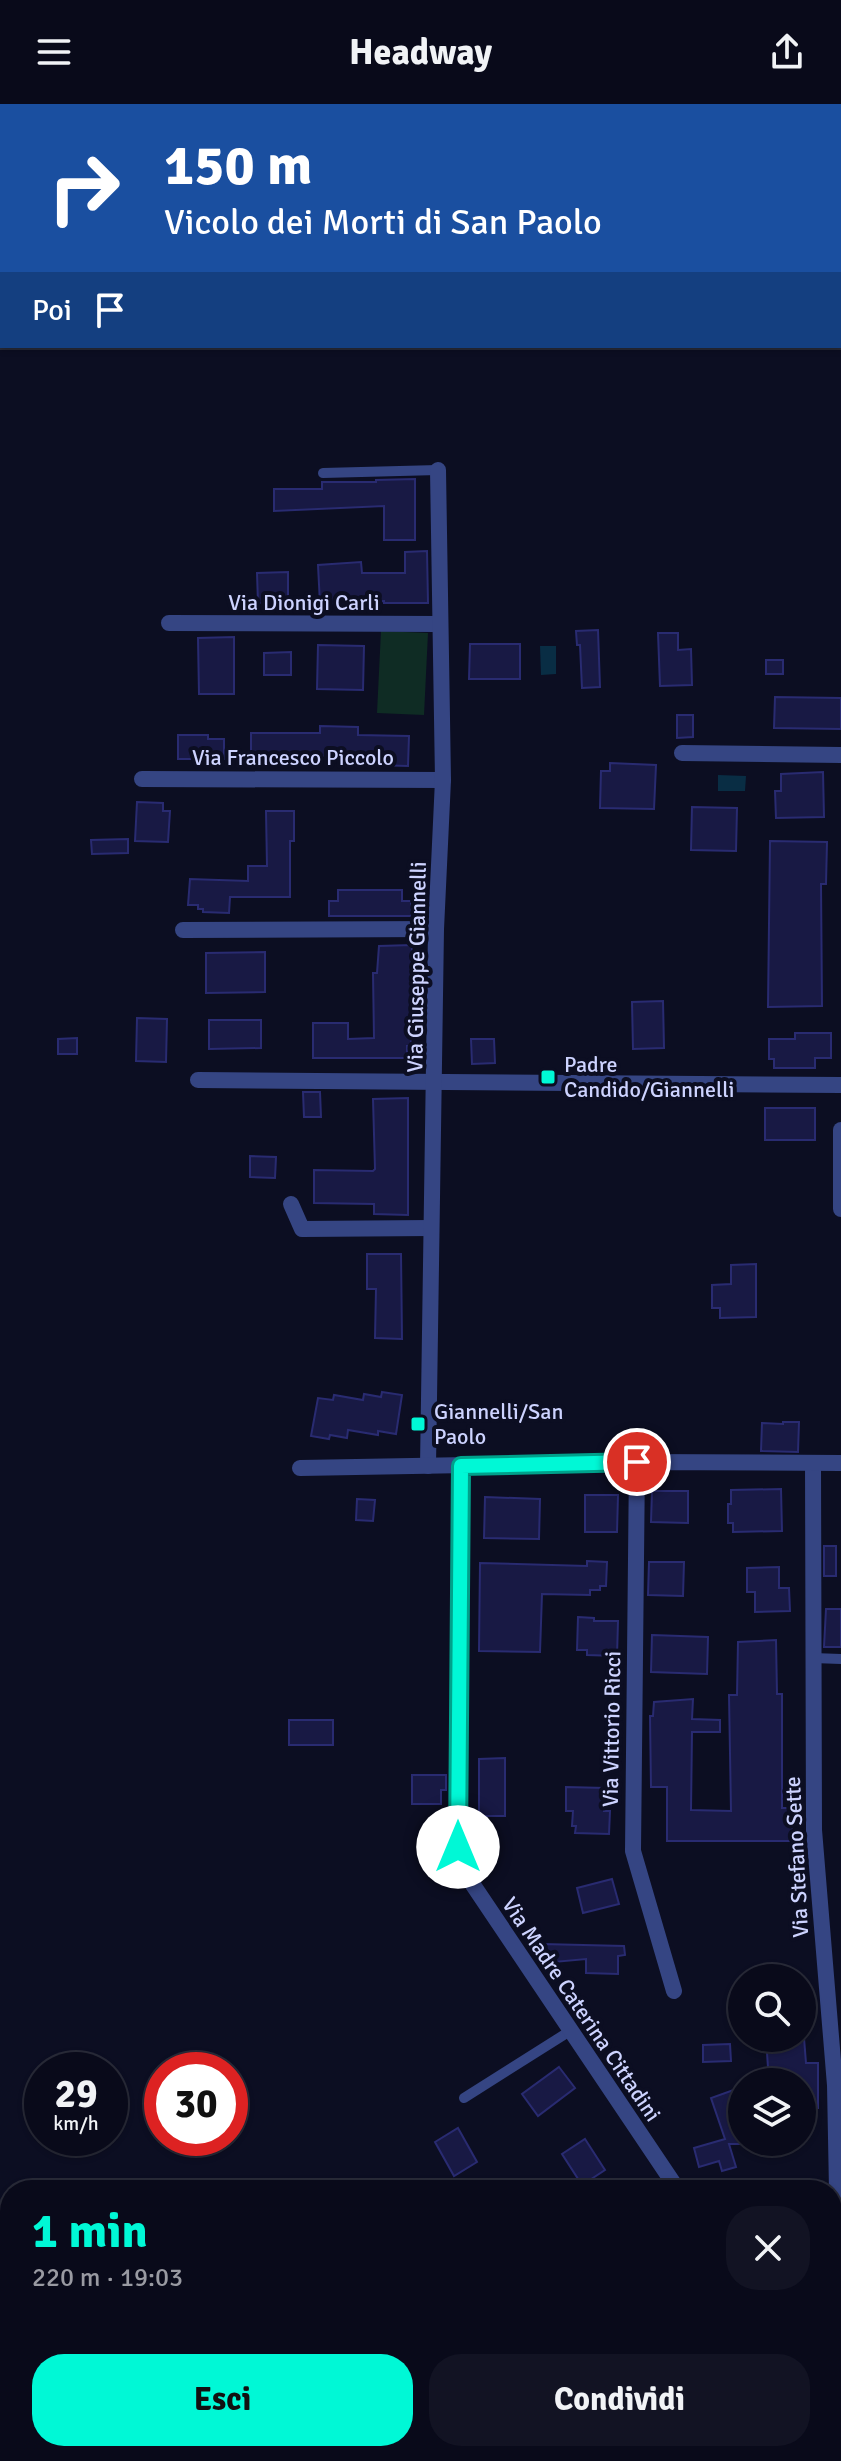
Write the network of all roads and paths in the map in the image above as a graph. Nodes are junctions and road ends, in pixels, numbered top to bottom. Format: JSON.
{"nodes":[{"id":1,"x":438,"y":470,"type":"joint"},
{"id":2,"x":323,"y":473,"type":"dead end"},
{"id":3,"x":169,"y":623,"type":"dead end"},
{"id":4,"x":439,"y":624,"type":"junction"},
{"id":5,"x":682,"y":753,"type":"dead end"},
{"id":6,"x":841,"y":755,"type":"edge"},
{"id":7,"x":142,"y":779,"type":"dead end"},
{"id":8,"x":443,"y":780,"type":"junction"},
{"id":9,"x":436,"y":929,"type":"junction"},
{"id":10,"x":183,"y":930,"type":"dead end"},
{"id":11,"x":198,"y":1080,"type":"dead end"},
{"id":12,"x":435,"y":1082,"type":"junction"},
{"id":13,"x":841,"y":1085,"type":"edge"},
{"id":14,"x":841,"y":1130,"type":"edge"},
{"id":15,"x":291,"y":1204,"type":"dead end"},
{"id":16,"x":841,"y":1209,"type":"edge"},
{"id":17,"x":431,"y":1228,"type":"junction"},
{"id":18,"x":637,"y":1462,"type":"junction"},
{"id":19,"x":813,"y":1463,"type":"junction"},
{"id":20,"x":841,"y":1463,"type":"edge"},
{"id":21,"x":428,"y":1466,"type":"junction"},
{"id":22,"x":461,"y":1466,"type":"junction"},
{"id":23,"x":300,"y":1468,"type":"dead end"},
{"id":24,"x":813,"y":1658,"type":"junction"},
{"id":25,"x":841,"y":1659,"type":"edge"},
{"id":26,"x":674,"y":1991,"type":"dead end"},
{"id":27,"x":570,"y":2031,"type":"junction"},
{"id":28,"x":464,"y":2098,"type":"dead end"},
{"id":29,"x":671,"y":2180,"type":"edge"},
{"id":30,"x":835,"y":2180,"type":"edge"}],
"edges":[{"from":1,"to":2,"type":"lane"},
{"from":1,"to":4,"type":"street","name":"Via Giuseppe Giannelli"},
{"from":3,"to":4,"type":"street","name":"Via Dionigi Carli"},
{"from":4,"to":8,"type":"street","name":"Via Giuseppe Giannelli"},
{"from":5,"to":6,"type":"street"},
{"from":7,"to":8,"type":"street","name":"Via Francesco Piccolo"},
{"from":8,"to":9,"type":"street","name":"Via Giuseppe Giannelli"},
{"from":9,"to":10,"type":"street"},
{"from":9,"to":12,"type":"street","name":"Via Giuseppe Giannelli"},
{"from":11,"to":12,"type":"street"},
{"from":12,"to":13,"type":"street"},
{"from":12,"to":17,"type":"street","name":"Via Giuseppe Giannelli"},
{"from":14,"to":16,"type":"street"},
{"from":15,"to":17,"type":"street"},
{"from":17,"to":21,"type":"street","name":"Via Giuseppe Giannelli"},
{"from":18,"to":19,"type":"street"},
{"from":18,"to":22,"type":"street"},
{"from":18,"to":26,"type":"street","name":"Via Vittorio Ricci"},
{"from":19,"to":20,"type":"street"},
{"from":19,"to":24,"type":"street","name":"Via Stefano Sette"},
{"from":21,"to":22,"type":"street"},
{"from":21,"to":23,"type":"street"},
{"from":22,"to":27,"type":"street","name":"Via Madre Caterina Cittadini"},
{"from":24,"to":25,"type":"lane"},
{"from":24,"to":30,"type":"street","name":"Via Stefano Sette"},
{"from":27,"to":28,"type":"lane"},
{"from":27,"to":29,"type":"street","name":"Via Madre Caterina Cittadini"}]}
